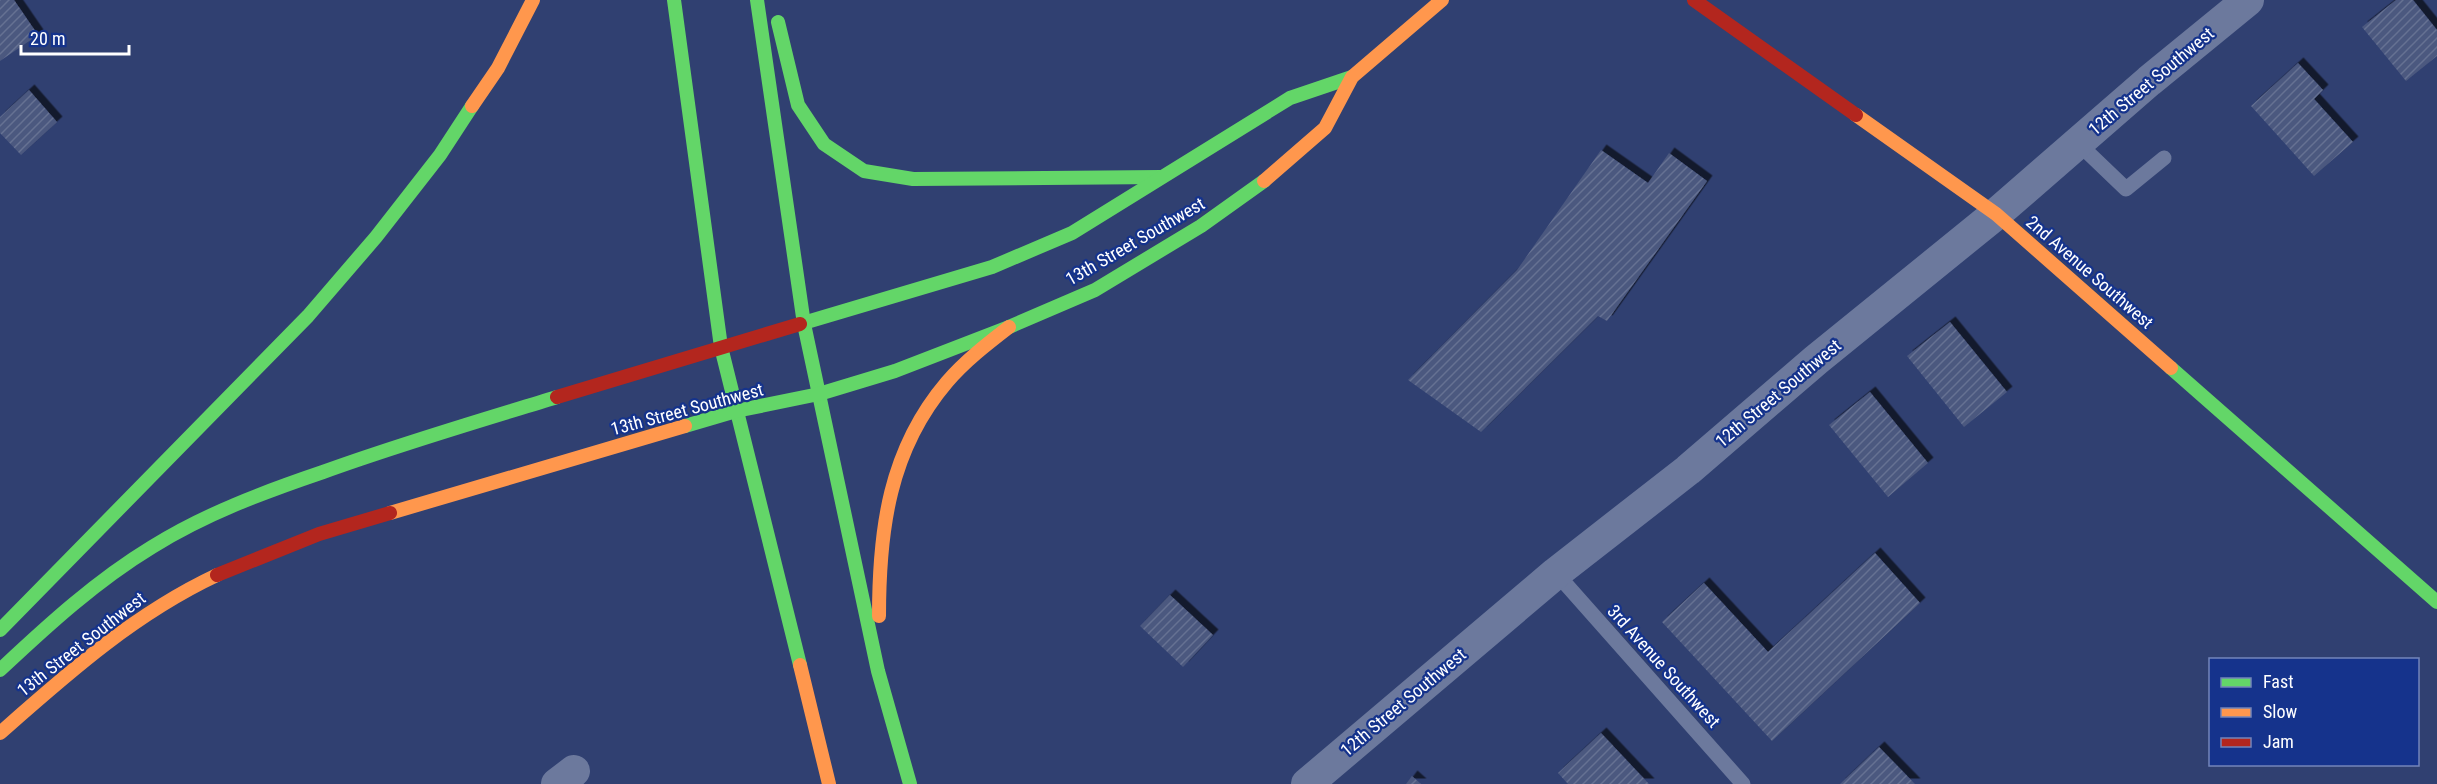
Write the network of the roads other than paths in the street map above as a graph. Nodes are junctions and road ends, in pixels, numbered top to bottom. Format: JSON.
{"nodes":[{"id":1,"x":533,"y":0,"type":"edge"},
{"id":2,"x":674,"y":0,"type":"edge"},
{"id":3,"x":757,"y":0,"type":"edge"},
{"id":4,"x":1442,"y":0,"type":"edge"},
{"id":5,"x":1694,"y":0,"type":"edge"},
{"id":6,"x":2248,"y":0,"type":"edge"},
{"id":7,"x":774,"y":9,"type":"dead end"},
{"id":8,"x":1352,"y":77,"type":"junction"},
{"id":9,"x":2078,"y":143,"type":"junction"},
{"id":10,"x":2164,"y":158,"type":"dead end"},
{"id":11,"x":1161,"y":177,"type":"junction"},
{"id":12,"x":1996,"y":214,"type":"junction"},
{"id":13,"x":804,"y":324,"type":"junction"},
{"id":14,"x":1009,"y":327,"type":"junction"},
{"id":15,"x":721,"y":346,"type":"junction"},
{"id":16,"x":819,"y":394,"type":"junction"},
{"id":17,"x":736,"y":411,"type":"junction"},
{"id":18,"x":1556,"y":573,"type":"junction"},
{"id":19,"x":2437,"y":602,"type":"edge"},
{"id":20,"x":0,"y":630,"type":"edge"},
{"id":21,"x":0,"y":670,"type":"edge"},
{"id":22,"x":878,"y":672,"type":"junction"},
{"id":23,"x":0,"y":733,"type":"edge"},
{"id":24,"x":829,"y":784,"type":"edge"},
{"id":25,"x":910,"y":784,"type":"edge"},
{"id":26,"x":1307,"y":784,"type":"edge"},
{"id":27,"x":1743,"y":784,"type":"edge"}],
"edges":[{"from":1,"to":20,"type":"main road"},
{"from":2,"to":15,"type":"main road"},
{"from":3,"to":13,"type":"main road"},
{"from":4,"to":8,"type":"main road","name":"13th Street Southwest"},
{"from":5,"to":12,"type":"main road","name":"2nd Avenue Southwest"},
{"from":6,"to":9,"type":"street","name":"12th Street Southwest"},
{"from":7,"to":11,"type":"main road"},
{"from":8,"to":11,"type":"main road","name":"13th Street Southwest"},
{"from":8,"to":14,"type":"main road","name":"13th Street Southwest"},
{"from":9,"to":10,"type":"lane"},
{"from":9,"to":12,"type":"street","name":"12th Street Southwest"},
{"from":11,"to":13,"type":"main road","name":"13th Street Southwest"},
{"from":12,"to":18,"type":"street","name":"12th Street Southwest"},
{"from":12,"to":19,"type":"main road","name":"2nd Avenue Southwest"},
{"from":13,"to":15,"type":"main road","name":"13th Street Southwest"},
{"from":13,"to":16,"type":"main road"},
{"from":14,"to":16,"type":"main road","name":"13th Street Southwest"},
{"from":14,"to":22,"type":"main road"},
{"from":15,"to":17,"type":"main road"},
{"from":15,"to":21,"type":"main road","name":"13th Street Southwest"},
{"from":16,"to":17,"type":"main road","name":"13th Street Southwest"},
{"from":16,"to":22,"type":"main road"},
{"from":17,"to":23,"type":"main road","name":"13th Street Southwest"},
{"from":17,"to":24,"type":"main road"},
{"from":18,"to":26,"type":"street","name":"12th Street Southwest"},
{"from":18,"to":27,"type":"lane","name":"3rd Avenue Southwest"},
{"from":22,"to":25,"type":"main road"}]}
